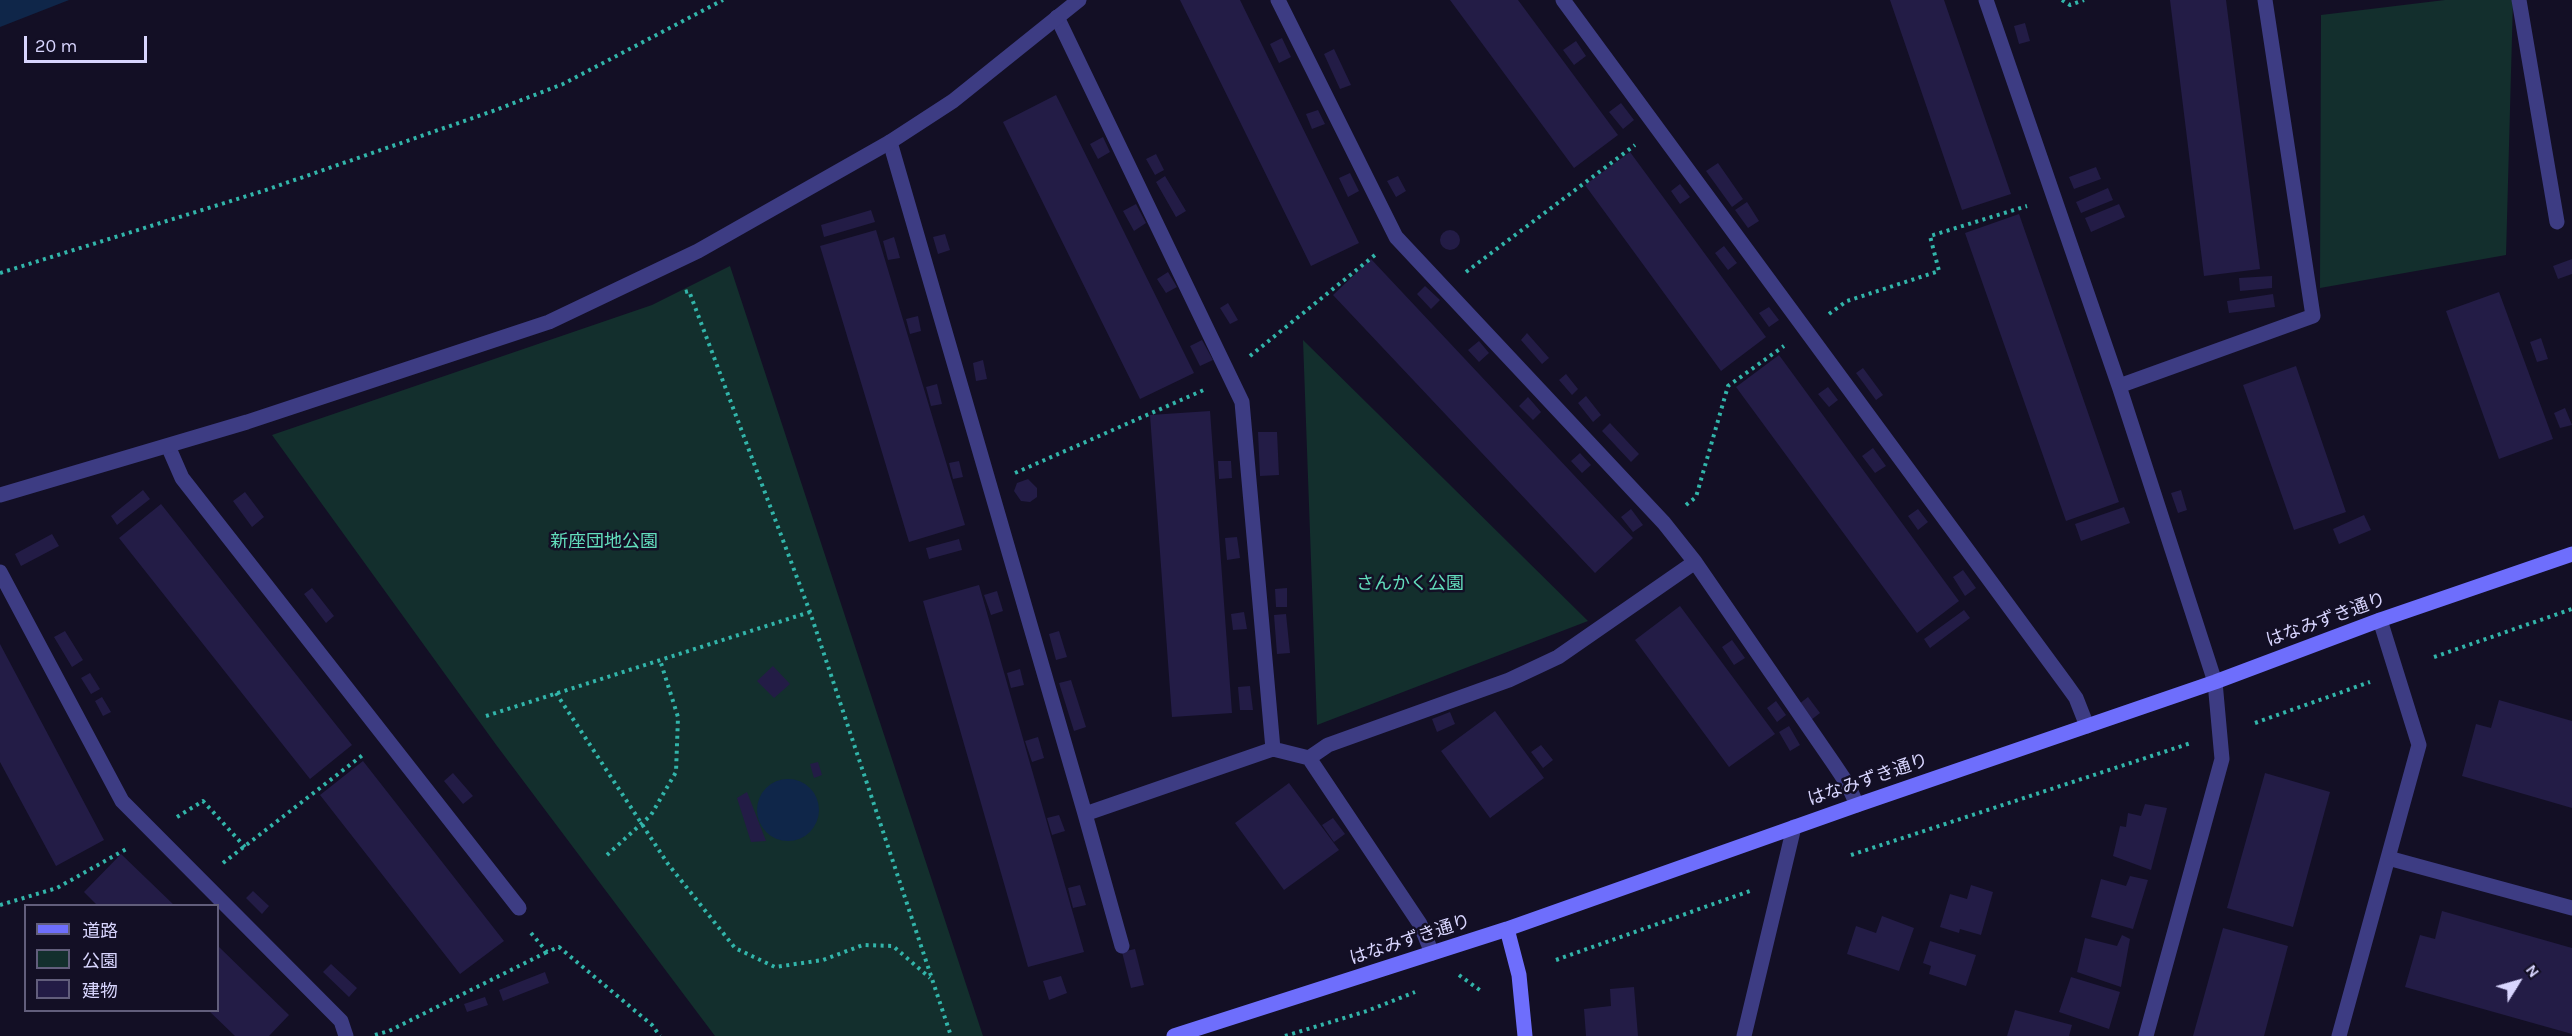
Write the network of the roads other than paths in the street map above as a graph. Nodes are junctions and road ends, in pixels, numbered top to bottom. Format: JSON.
{"nodes":[{"id":1,"x":1079,"y":0,"type":"edge"},
{"id":2,"x":1278,"y":0,"type":"edge"},
{"id":3,"x":1563,"y":0,"type":"edge"},
{"id":4,"x":1986,"y":0,"type":"edge"},
{"id":5,"x":2265,"y":0,"type":"edge"},
{"id":6,"x":2519,"y":0,"type":"edge"},
{"id":7,"x":1057,"y":17,"type":"junction"},
{"id":8,"x":890,"y":142,"type":"junction"},
{"id":9,"x":2557,"y":222,"type":"dead end"},
{"id":10,"x":2119,"y":386,"type":"junction"},
{"id":11,"x":168,"y":446,"type":"junction"},
{"id":12,"x":0,"y":495,"type":"edge"},
{"id":13,"x":2572,"y":554,"type":"edge"},
{"id":14,"x":1695,"y":562,"type":"junction"},
{"id":15,"x":0,"y":572,"type":"edge"},
{"id":16,"x":2380,"y":620,"type":"junction"},
{"id":17,"x":2215,"y":682,"type":"junction"},
{"id":18,"x":2087,"y":726,"type":"junction"},
{"id":19,"x":1273,"y":749,"type":"junction"},
{"id":20,"x":1309,"y":758,"type":"junction"},
{"id":21,"x":1857,"y":805,"type":"junction"},
{"id":22,"x":1085,"y":814,"type":"junction"},
{"id":23,"x":1794,"y":827,"type":"junction"},
{"id":24,"x":2388,"y":858,"type":"junction"},
{"id":25,"x":519,"y":908,"type":"road end"},
{"id":26,"x":2572,"y":908,"type":"edge"},
{"id":27,"x":1507,"y":929,"type":"junction"},
{"id":28,"x":1122,"y":946,"type":"dead end"},
{"id":29,"x":1432,"y":953,"type":"junction"},
{"id":30,"x":346,"y":1036,"type":"edge"},
{"id":31,"x":1174,"y":1036,"type":"edge"},
{"id":32,"x":1525,"y":1036,"type":"edge"},
{"id":33,"x":1744,"y":1036,"type":"edge"},
{"id":34,"x":2146,"y":1036,"type":"edge"},
{"id":35,"x":2339,"y":1036,"type":"edge"}],
"edges":[{"from":1,"to":7,"type":"street"},
{"from":2,"to":14,"type":"street"},
{"from":3,"to":18,"type":"street"},
{"from":4,"to":10,"type":"street"},
{"from":5,"to":10,"type":"street"},
{"from":6,"to":9,"type":"street"},
{"from":7,"to":8,"type":"street"},
{"from":7,"to":19,"type":"street"},
{"from":8,"to":11,"type":"street"},
{"from":8,"to":22,"type":"street"},
{"from":10,"to":17,"type":"street"},
{"from":11,"to":12,"type":"street"},
{"from":11,"to":25,"type":"street"},
{"from":13,"to":16,"type":"street","name":"はなみずき通り"},
{"from":14,"to":20,"type":"street"},
{"from":14,"to":21,"type":"street"},
{"from":15,"to":30,"type":"street"},
{"from":16,"to":17,"type":"street","name":"はなみずき通り"},
{"from":16,"to":24,"type":"street"},
{"from":17,"to":18,"type":"street","name":"はなみずき通り"},
{"from":17,"to":34,"type":"street"},
{"from":18,"to":21,"type":"street","name":"はなみずき通り"},
{"from":19,"to":20,"type":"street"},
{"from":19,"to":22,"type":"street"},
{"from":20,"to":29,"type":"street"},
{"from":21,"to":23,"type":"street","name":"はなみずき通り"},
{"from":22,"to":28,"type":"street"},
{"from":23,"to":27,"type":"street","name":"はなみずき通り"},
{"from":23,"to":33,"type":"street"},
{"from":24,"to":26,"type":"street"},
{"from":24,"to":35,"type":"street"},
{"from":27,"to":29,"type":"street","name":"はなみずき通り"},
{"from":27,"to":32,"type":"street"},
{"from":29,"to":31,"type":"street","name":"はなみずき通り"}]}
